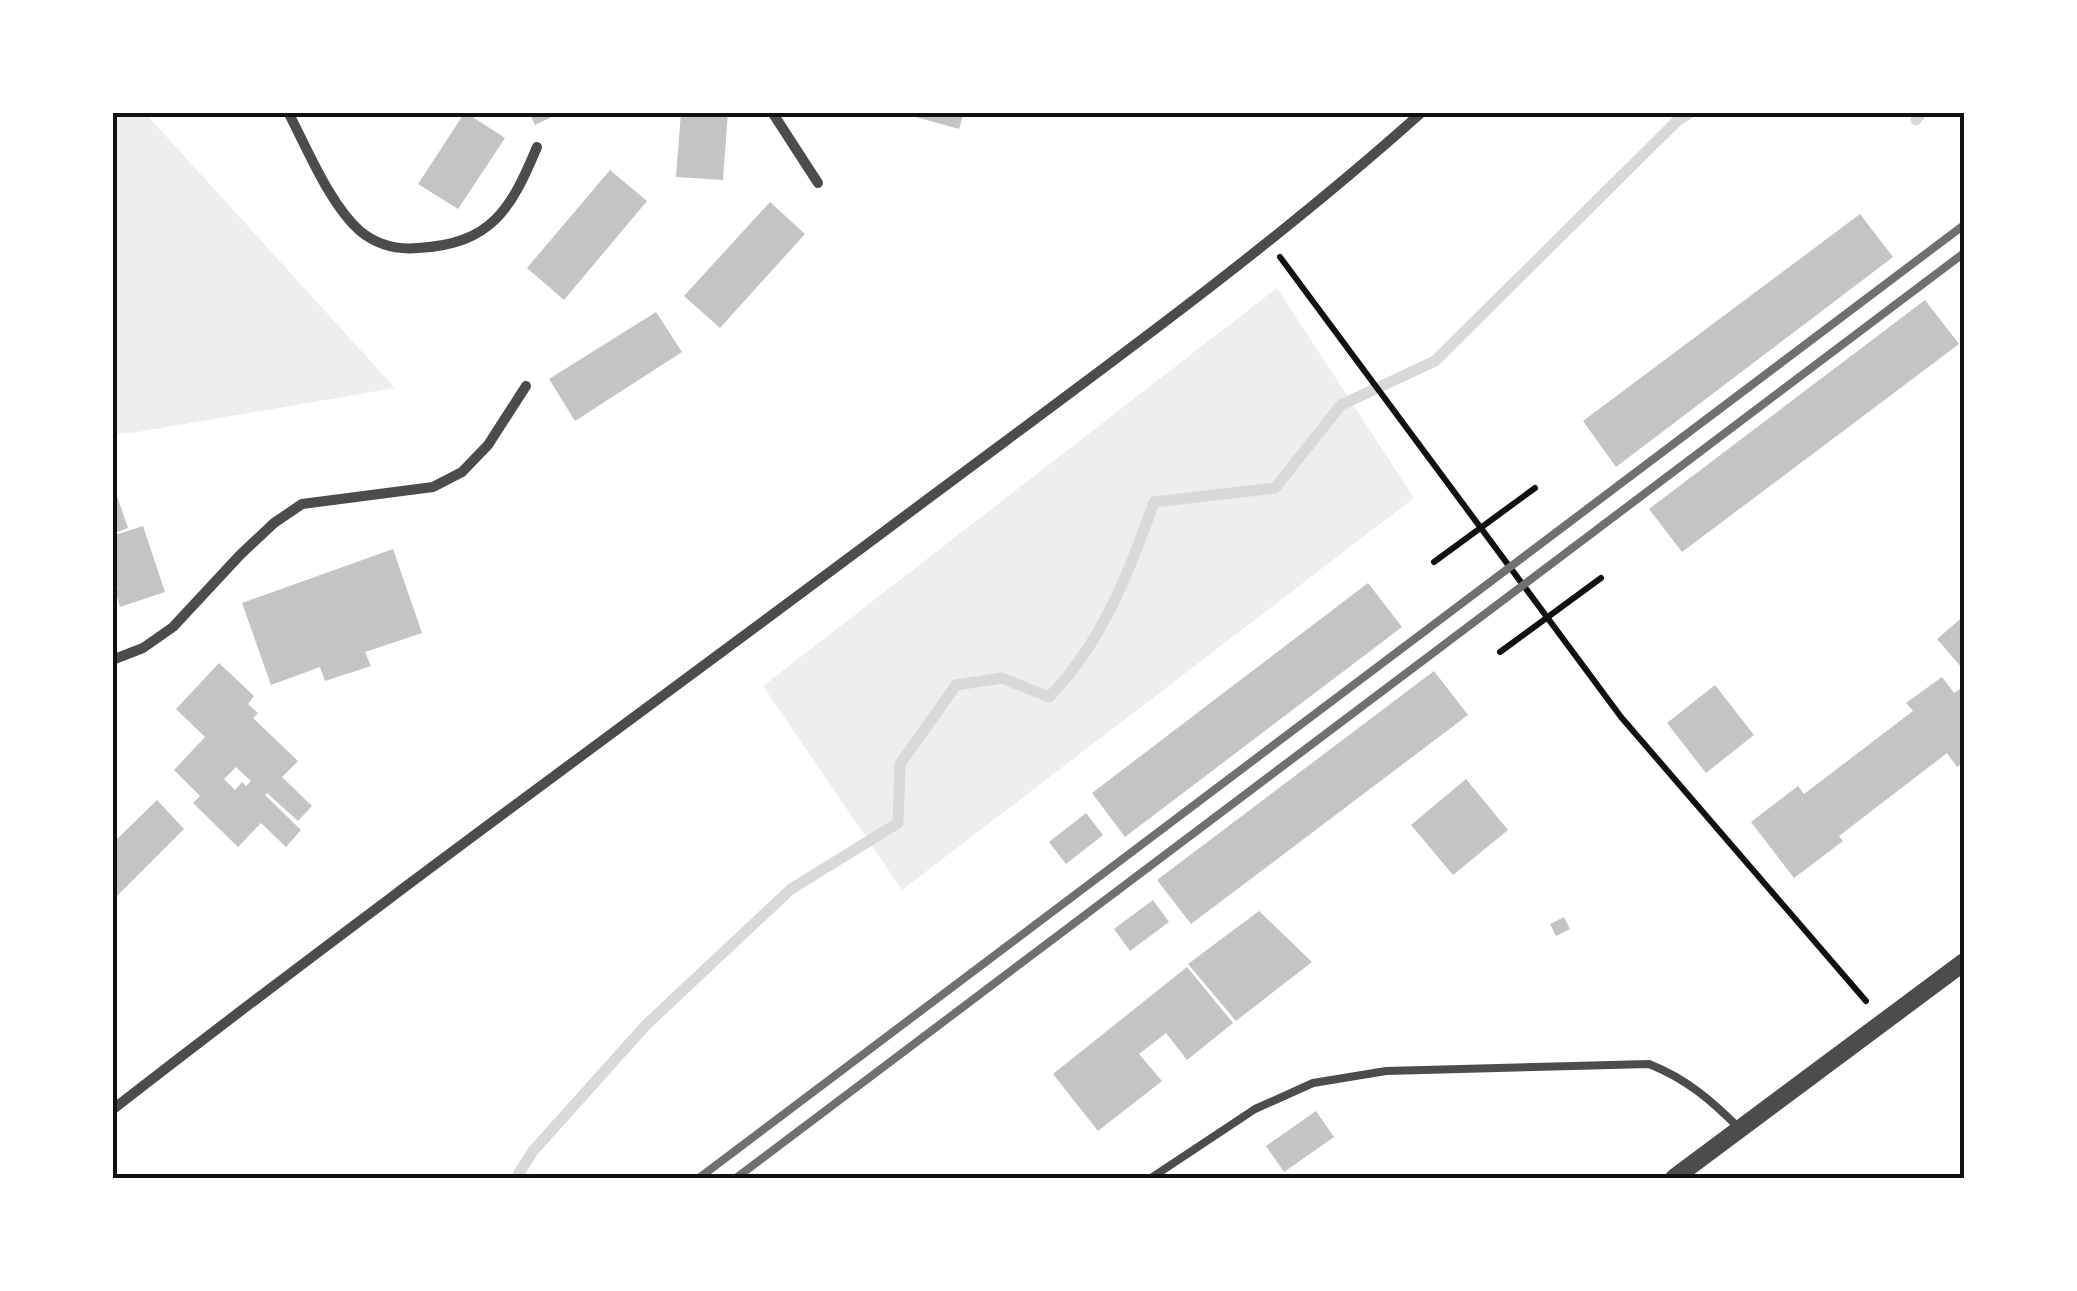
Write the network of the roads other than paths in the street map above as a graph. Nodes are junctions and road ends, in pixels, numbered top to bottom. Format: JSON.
{"nodes":[{"id":1,"x":288,"y":112,"type":"edge"},
{"id":2,"x":772,"y":112,"type":"edge"},
{"id":3,"x":1422,"y":112,"type":"edge"},
{"id":4,"x":538,"y":147,"type":"dead end"},
{"id":5,"x":818,"y":183,"type":"dead end"},
{"id":6,"x":526,"y":386,"type":"dead end"},
{"id":7,"x":112,"y":660,"type":"edge"},
{"id":8,"x":1964,"y":962,"type":"edge"},
{"id":9,"x":112,"y":1110,"type":"edge"},
{"id":10,"x":1740,"y":1129,"type":"junction"},
{"id":11,"x":1151,"y":1178,"type":"edge"},
{"id":12,"x":1674,"y":1178,"type":"edge"}],
"edges":[{"from":1,"to":4,"type":"street"},
{"from":2,"to":5,"type":"street"},
{"from":3,"to":9,"type":"street"},
{"from":6,"to":7,"type":"street"},
{"from":8,"to":10,"type":"street"},
{"from":10,"to":11,"type":"lane"},
{"from":10,"to":12,"type":"street"}]}
